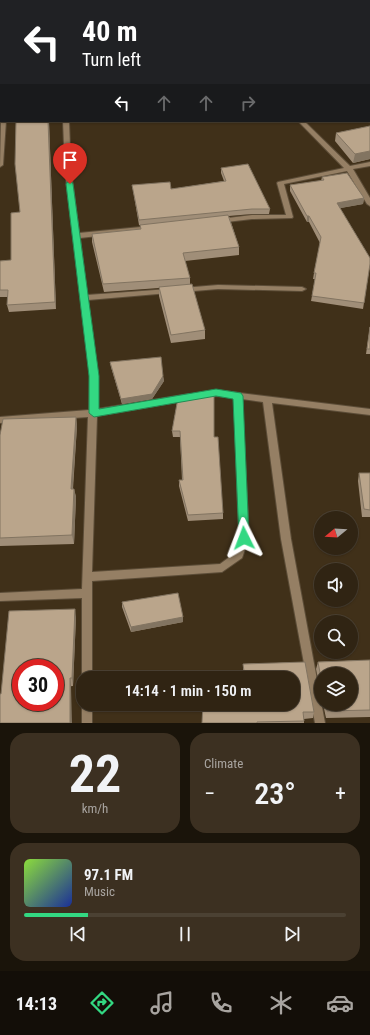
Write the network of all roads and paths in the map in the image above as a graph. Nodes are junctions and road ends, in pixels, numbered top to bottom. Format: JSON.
{"nodes":[{"id":1,"x":0,"y":0,"type":"edge"},
{"id":2,"x":0,"y":8,"type":"edge"},
{"id":3,"x":3,"y":122,"type":"edge"},
{"id":4,"x":66,"y":122,"type":"edge"},
{"id":5,"x":302,"y":122,"type":"edge"},
{"id":6,"x":370,"y":164,"type":"edge"},
{"id":7,"x":0,"y":165,"type":"edge"},
{"id":8,"x":349,"y":169,"type":"junction"},
{"id":9,"x":370,"y":204,"type":"edge"},
{"id":10,"x":214,"y":222,"type":"edge"},
{"id":11,"x":160,"y":227,"type":"edge"},
{"id":12,"x":76,"y":236,"type":"junction"},
{"id":13,"x":302,"y":289,"type":"dead end"},
{"id":14,"x":84,"y":298,"type":"junction"},
{"id":15,"x":238,"y":396,"type":"junction"},
{"id":16,"x":267,"y":400,"type":"junction"},
{"id":17,"x":370,"y":412,"type":"edge"},
{"id":18,"x":94,"y":413,"type":"junction"},
{"id":19,"x":0,"y":420,"type":"edge"},
{"id":20,"x":87,"y":577,"type":"junction"},
{"id":21,"x":87,"y":593,"type":"junction"},
{"id":22,"x":0,"y":597,"type":"edge"},
{"id":23,"x":87,"y":671,"type":"edge"},
{"id":24,"x":87,"y":711,"type":"edge"},
{"id":25,"x":87,"y":723,"type":"edge"},
{"id":26,"x":320,"y":723,"type":"edge"}],
"edges":[{"from":1,"to":2,"type":"street"},
{"from":3,"to":7,"type":"street"},
{"from":4,"to":12,"type":"street"},
{"from":5,"to":8,"type":"street"},
{"from":6,"to":8,"type":"street"},
{"from":8,"to":9,"type":"street"},
{"from":8,"to":10,"type":"street"},
{"from":11,"to":12,"type":"street"},
{"from":12,"to":14,"type":"street"},
{"from":13,"to":14,"type":"street"},
{"from":14,"to":18,"type":"street"},
{"from":15,"to":16,"type":"street"},
{"from":15,"to":18,"type":"street"},
{"from":15,"to":20,"type":"street"},
{"from":16,"to":17,"type":"street"},
{"from":16,"to":26,"type":"street"},
{"from":18,"to":19,"type":"street"},
{"from":18,"to":20,"type":"street"},
{"from":20,"to":21,"type":"street"},
{"from":21,"to":22,"type":"street"},
{"from":21,"to":23,"type":"street"},
{"from":24,"to":25,"type":"street"}]}
